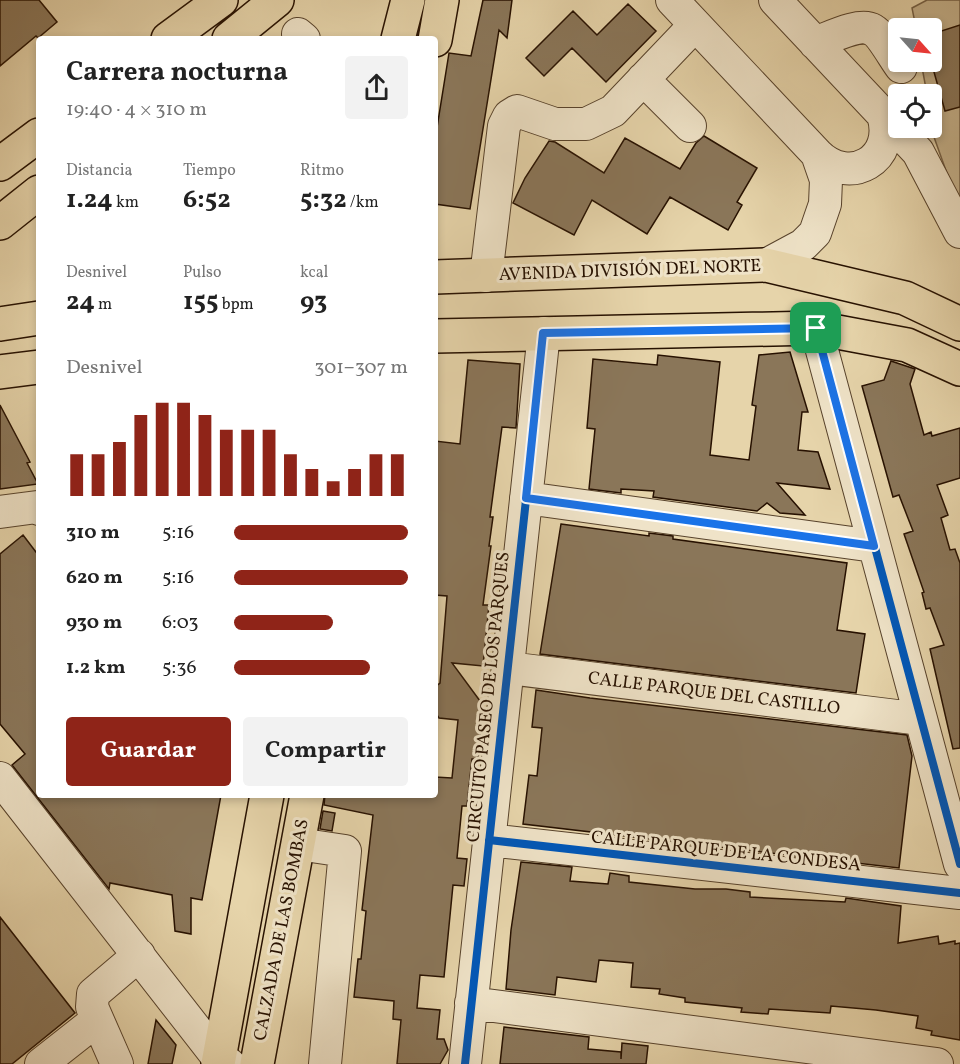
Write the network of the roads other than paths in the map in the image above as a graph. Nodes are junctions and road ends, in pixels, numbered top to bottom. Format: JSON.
{"nodes":[{"id":1,"x":221,"y":0,"type":"edge"},
{"id":2,"x":277,"y":0,"type":"edge"},
{"id":3,"x":388,"y":0,"type":"edge"},
{"id":4,"x":408,"y":0,"type":"edge"},
{"id":5,"x":442,"y":0,"type":"edge"},
{"id":6,"x":672,"y":0,"type":"edge"},
{"id":7,"x":775,"y":0,"type":"edge"},
{"id":8,"x":695,"y":25,"type":"junction"},
{"id":9,"x":399,"y":35,"type":"edge"},
{"id":10,"x":172,"y":36,"type":"edge"},
{"id":11,"x":233,"y":36,"type":"edge"},
{"id":12,"x":436,"y":36,"type":"edge"},
{"id":13,"x":815,"y":43,"type":"junction"},
{"id":14,"x":888,"y":48,"type":"edge"},
{"id":15,"x":643,"y":80,"type":"junction"},
{"id":16,"x":883,"y":115,"type":"junction"},
{"id":17,"x":690,"y":126,"type":"dead end"},
{"id":18,"x":36,"y":137,"type":"edge"},
{"id":19,"x":817,"y":154,"type":"junction"},
{"id":20,"x":0,"y":164,"type":"edge"},
{"id":21,"x":36,"y":194,"type":"edge"},
{"id":22,"x":0,"y":223,"type":"edge"},
{"id":23,"x":960,"y":232,"type":"edge"},
{"id":24,"x":766,"y":265,"type":"junction"},
{"id":25,"x":486,"y":276,"type":"junction"},
{"id":26,"x":438,"y":277,"type":"edge"},
{"id":27,"x":36,"y":318,"type":"edge"},
{"id":28,"x":0,"y":324,"type":"edge"},
{"id":29,"x":960,"y":324,"type":"edge"},
{"id":30,"x":816,"y":328,"type":"junction"},
{"id":31,"x":543,"y":333,"type":"junction"},
{"id":32,"x":438,"y":336,"type":"edge"},
{"id":33,"x":960,"y":369,"type":"edge"},
{"id":34,"x":526,"y":498,"type":"junction"},
{"id":35,"x":36,"y":507,"type":"edge"},
{"id":36,"x":0,"y":512,"type":"edge"},
{"id":37,"x":874,"y":546,"type":"junction"},
{"id":38,"x":507,"y":668,"type":"junction"},
{"id":39,"x":921,"y":719,"type":"junction"},
{"id":40,"x":0,"y":778,"type":"edge"},
{"id":41,"x":266,"y":798,"type":"edge"},
{"id":42,"x":307,"y":798,"type":"edge"},
{"id":43,"x":489,"y":840,"type":"junction"},
{"id":44,"x":298,"y":844,"type":"junction"},
{"id":45,"x":960,"y":864,"type":"edge"},
{"id":46,"x":960,"y":893,"type":"edge"},
{"id":47,"x":139,"y":956,"type":"junction"},
{"id":48,"x":471,"y":1003,"type":"junction"},
{"id":49,"x":97,"y":1020,"type":"junction"},
{"id":50,"x":222,"y":1062,"type":"edge"},
{"id":51,"x":41,"y":1064,"type":"edge"},
{"id":52,"x":117,"y":1064,"type":"edge"},
{"id":53,"x":257,"y":1064,"type":"edge"},
{"id":54,"x":325,"y":1064,"type":"edge"},
{"id":55,"x":465,"y":1064,"type":"edge"},
{"id":56,"x":937,"y":1064,"type":"edge"}],
"edges":[{"from":1,"to":10,"type":"main road"},
{"from":2,"to":11,"type":"main road"},
{"from":3,"to":9,"type":"main road"},
{"from":4,"to":9,"type":"main road"},
{"from":5,"to":12,"type":"main road"},
{"from":6,"to":8,"type":"street"},
{"from":7,"to":13,"type":"street"},
{"from":8,"to":15,"type":"street"},
{"from":8,"to":19,"type":"street"},
{"from":13,"to":14,"type":"street"},
{"from":13,"to":16,"type":"street"},
{"from":15,"to":17,"type":"street"},
{"from":15,"to":25,"type":"street"},
{"from":16,"to":19,"type":"street"},
{"from":16,"to":23,"type":"street"},
{"from":18,"to":20,"type":"main road"},
{"from":19,"to":24,"type":"street"},
{"from":21,"to":22,"type":"main road"},
{"from":24,"to":25,"type":"main road","name":"AVENIDA DIVISIÓN DEL NORTE"},
{"from":24,"to":29,"type":"main road","name":"AVENIDA DIVISIÓN DEL NORTE"},
{"from":25,"to":26,"type":"main road","name":"AVENIDA DIVISIÓN DEL NORTE"},
{"from":27,"to":28,"type":"main road"},
{"from":30,"to":31,"type":"main road"},
{"from":30,"to":33,"type":"main road"},
{"from":30,"to":37,"type":"street"},
{"from":31,"to":32,"type":"main road"},
{"from":31,"to":34,"type":"street","name":"CIRCUITO PASEO DE LOS PARQUES"},
{"from":34,"to":37,"type":"street"},
{"from":34,"to":38,"type":"street","name":"CIRCUITO PASEO DE LOS PARQUES"},
{"from":35,"to":36,"type":"street"},
{"from":37,"to":39,"type":"street"},
{"from":38,"to":39,"type":"street","name":"CALLE PARQUE DEL CASTILLO"},
{"from":38,"to":43,"type":"street","name":"CIRCUITO PASEO DE LOS PARQUES"},
{"from":39,"to":45,"type":"street"},
{"from":40,"to":47,"type":"street"},
{"from":41,"to":50,"type":"main road","name":"CALZADA DE LAS BOMBAS"},
{"from":42,"to":44,"type":"main road","name":"CALZADA DE LAS BOMBAS"},
{"from":43,"to":46,"type":"street","name":"CALLE PARQUE DE LA CONDESA"},
{"from":43,"to":48,"type":"street","name":"CIRCUITO PASEO DE LOS PARQUES"},
{"from":44,"to":53,"type":"main road","name":"CALZADA DE LAS BOMBAS"},
{"from":44,"to":54,"type":"street"},
{"from":47,"to":49,"type":"street"},
{"from":47,"to":50,"type":"street"},
{"from":48,"to":55,"type":"street","name":"CIRCUITO PASEO DE LOS PARQUES"},
{"from":48,"to":56,"type":"street"},
{"from":49,"to":51,"type":"street"},
{"from":49,"to":52,"type":"street"}]}
